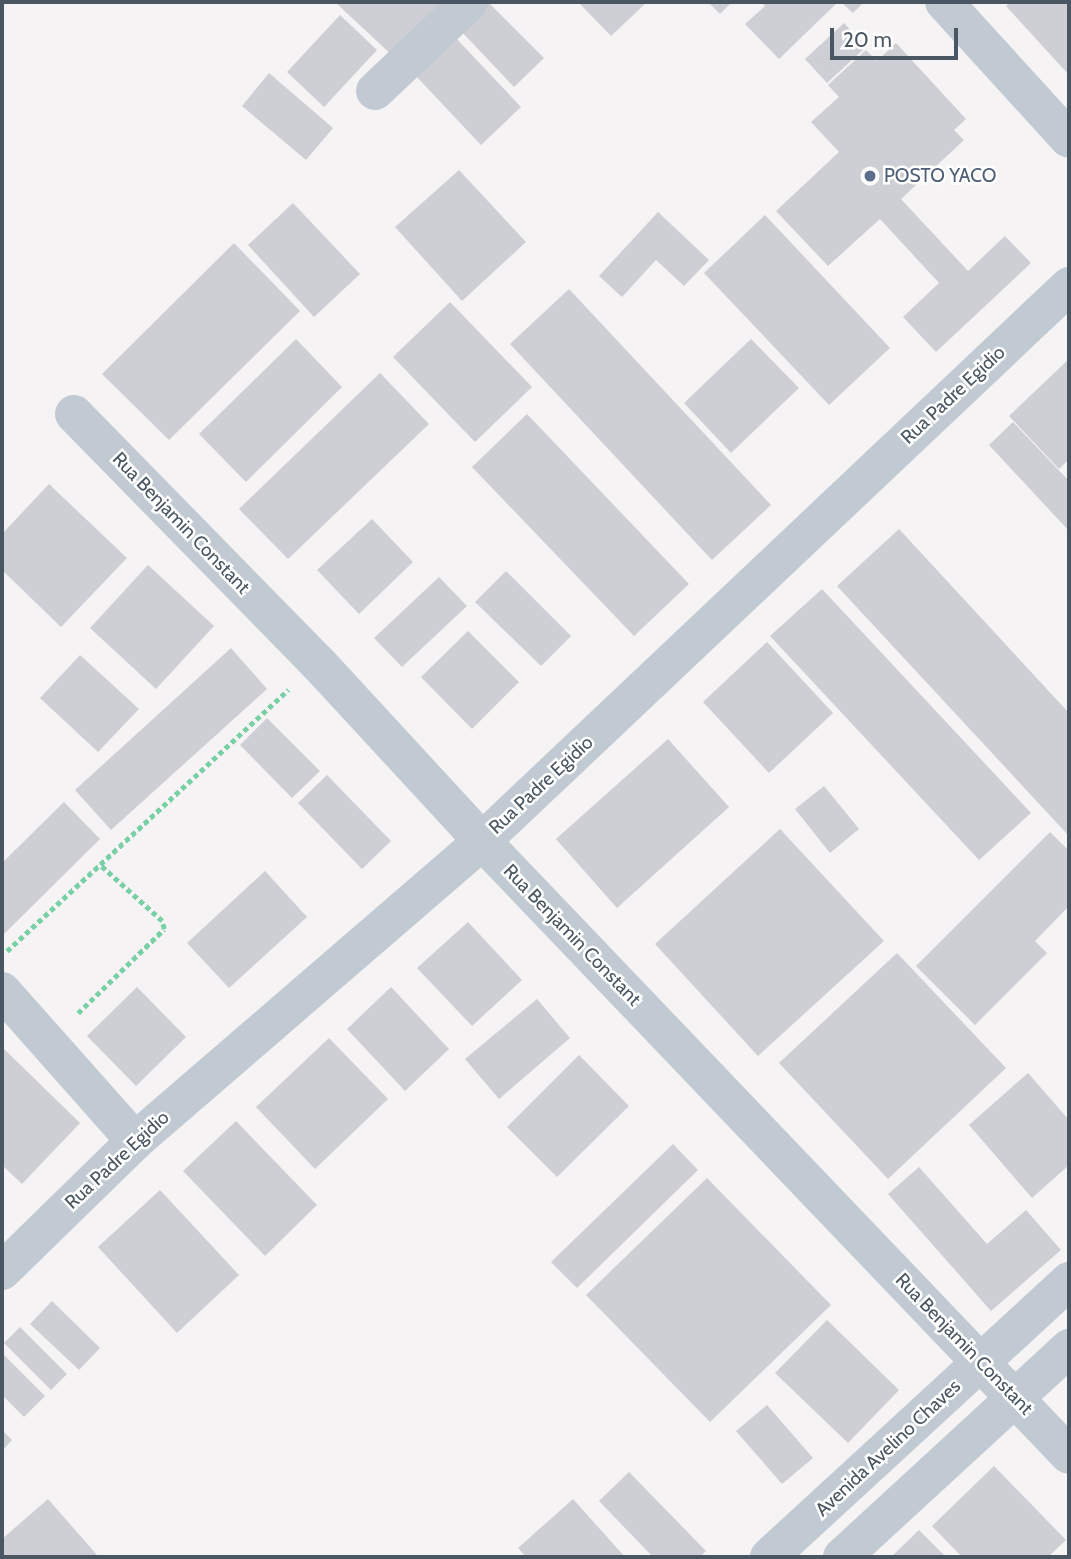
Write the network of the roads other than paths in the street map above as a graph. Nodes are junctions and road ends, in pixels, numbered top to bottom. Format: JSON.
{"nodes":[{"id":1,"x":469,"y":2,"type":"edge"},
{"id":2,"x":944,"y":2,"type":"edge"},
{"id":3,"x":375,"y":91,"type":"dead end"},
{"id":4,"x":1069,"y":139,"type":"edge"},
{"id":5,"x":1069,"y":286,"type":"edge"},
{"id":6,"x":74,"y":414,"type":"dead end"},
{"id":7,"x":482,"y":841,"type":"junction"},
{"id":8,"x":2,"y":991,"type":"edge"},
{"id":9,"x":135,"y":1140,"type":"junction"},
{"id":10,"x":6,"y":1258,"type":"edge"},
{"id":11,"x":1069,"y":1281,"type":"edge"},
{"id":12,"x":1069,"y":1348,"type":"edge"},
{"id":13,"x":982,"y":1362,"type":"junction"},
{"id":14,"x":1016,"y":1397,"type":"junction"},
{"id":15,"x":1069,"y":1455,"type":"edge"},
{"id":16,"x":769,"y":1557,"type":"edge"},
{"id":17,"x":842,"y":1557,"type":"edge"}],
"edges":[{"from":1,"to":3,"type":"street"},
{"from":2,"to":4,"type":"street"},
{"from":5,"to":7,"type":"street","name":"Rua Padre Egidio"},
{"from":6,"to":7,"type":"street","name":"Rua Benjamin Constant"},
{"from":7,"to":9,"type":"street","name":"Rua Padre Egidio"},
{"from":7,"to":13,"type":"street","name":"Rua Benjamin Constant"},
{"from":8,"to":9,"type":"street"},
{"from":9,"to":10,"type":"street","name":"Rua Padre Egidio"},
{"from":11,"to":13,"type":"street","name":"Avenida Avelino Chaves"},
{"from":12,"to":14,"type":"street"},
{"from":13,"to":14,"type":"street","name":"Rua Benjamin Constant"},
{"from":13,"to":16,"type":"street","name":"Avenida Avelino Chaves"},
{"from":14,"to":15,"type":"street","name":"Rua Benjamin Constant"},
{"from":14,"to":17,"type":"street"}]}
